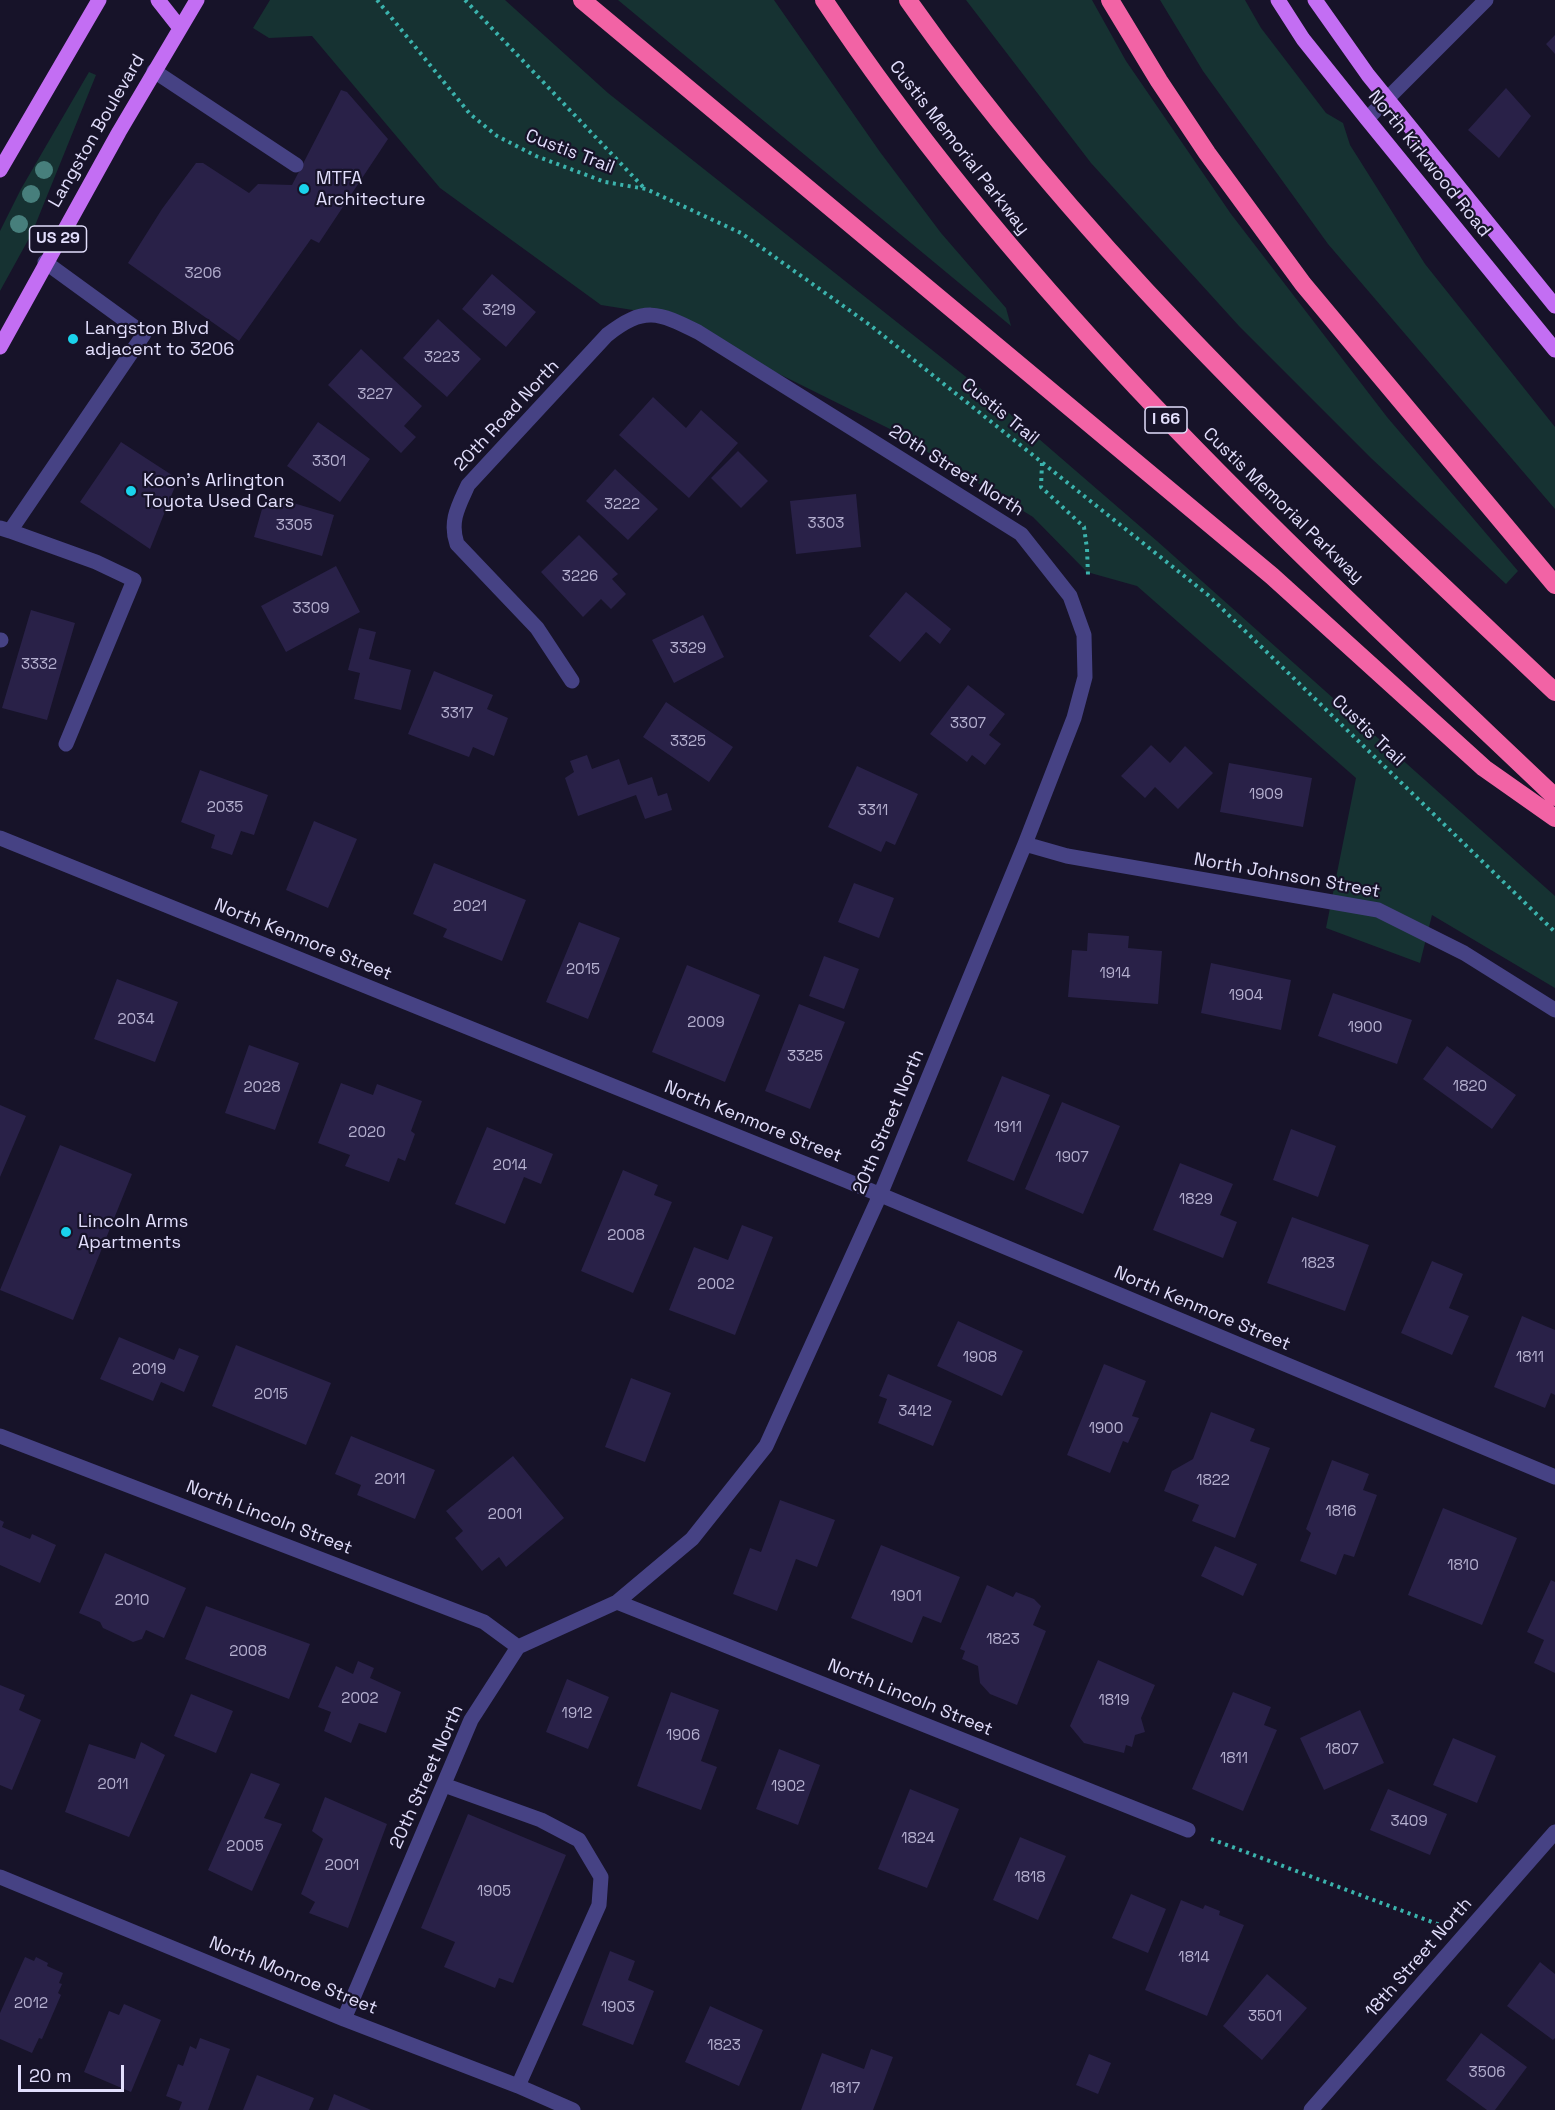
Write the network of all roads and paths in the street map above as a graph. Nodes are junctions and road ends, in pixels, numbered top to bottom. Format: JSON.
{"nodes":[{"id":1,"x":99,"y":0,"type":"edge"},
{"id":2,"x":158,"y":0,"type":"edge"},
{"id":3,"x":197,"y":0,"type":"edge"},
{"id":4,"x":377,"y":0,"type":"edge"},
{"id":5,"x":465,"y":0,"type":"edge"},
{"id":6,"x":582,"y":0,"type":"edge"},
{"id":7,"x":824,"y":0,"type":"edge"},
{"id":8,"x":908,"y":0,"type":"edge"},
{"id":9,"x":1110,"y":0,"type":"edge"},
{"id":10,"x":1278,"y":0,"type":"edge"},
{"id":11,"x":1315,"y":0,"type":"edge"},
{"id":12,"x":1486,"y":0,"type":"edge"},
{"id":13,"x":180,"y":28,"type":"junction"},
{"id":14,"x":154,"y":70,"type":"junction"},
{"id":15,"x":1387,"y":99,"type":"junction"},
{"id":16,"x":1367,"y":120,"type":"junction"},
{"id":17,"x":296,"y":165,"type":"dead end"},
{"id":18,"x":0,"y":170,"type":"edge"},
{"id":19,"x":645,"y":189,"type":"junction"},
{"id":20,"x":45,"y":262,"type":"junction"},
{"id":21,"x":1555,"y":306,"type":"edge"},
{"id":22,"x":649,"y":315,"type":"joint"},
{"id":23,"x":0,"y":347,"type":"edge"},
{"id":24,"x":1555,"y":351,"type":"edge"},
{"id":25,"x":1042,"y":462,"type":"junction"},
{"id":26,"x":5,"y":529,"type":"edge"},
{"id":27,"x":1555,"y":585,"type":"edge"},
{"id":28,"x":1070,"y":596,"type":"junction"},
{"id":29,"x":572,"y":681,"type":"dead end"},
{"id":30,"x":1555,"y":692,"type":"edge"},
{"id":31,"x":66,"y":744,"type":"dead end"},
{"id":32,"x":1555,"y":797,"type":"edge"},
{"id":33,"x":1555,"y":818,"type":"edge"},
{"id":34,"x":0,"y":838,"type":"edge"},
{"id":35,"x":1025,"y":844,"type":"junction"},
{"id":36,"x":1555,"y":932,"type":"edge"},
{"id":37,"x":1555,"y":1010,"type":"edge"},
{"id":38,"x":880,"y":1195,"type":"junction"},
{"id":39,"x":0,"y":1436,"type":"edge"},
{"id":40,"x":1555,"y":1477,"type":"edge"},
{"id":41,"x":617,"y":1602,"type":"junction"},
{"id":42,"x":518,"y":1647,"type":"junction"},
{"id":43,"x":444,"y":1785,"type":"junction"},
{"id":44,"x":1188,"y":1830,"type":"joint"},
{"id":45,"x":1555,"y":1832,"type":"edge"},
{"id":46,"x":0,"y":1877,"type":"edge"},
{"id":47,"x":1465,"y":1935,"type":"junction"},
{"id":48,"x":344,"y":2019,"type":"junction"},
{"id":49,"x":518,"y":2086,"type":"junction"},
{"id":50,"x":573,"y":2110,"type":"edge"},
{"id":51,"x":1311,"y":2110,"type":"edge"}],
"edges":[{"from":1,"to":18,"type":"main road"},
{"from":2,"to":13,"type":"main road"},
{"from":3,"to":13,"type":"main road","name":"Langston Boulevard","number":"US 29"},
{"from":4,"to":19,"type":"path","name":"Custis Trail"},
{"from":5,"to":19,"type":"path"},
{"from":6,"to":33,"type":"highway"},
{"from":7,"to":32,"type":"highway","name":"Custis Memorial Parkway","number":"I 66"},
{"from":8,"to":30,"type":"highway"},
{"from":9,"to":27,"type":"highway"},
{"from":10,"to":16,"type":"main road","name":"North Kirkwood Road"},
{"from":11,"to":15,"type":"main road","name":"North Kirkwood Road"},
{"from":12,"to":15,"type":"street"},
{"from":13,"to":14,"type":"main road","name":"Langston Boulevard","number":"US 29"},
{"from":14,"to":17,"type":"street"},
{"from":14,"to":20,"type":"main road","name":"Langston Boulevard","number":"US 29"},
{"from":15,"to":16,"type":"street"},
{"from":15,"to":21,"type":"main road","name":"North Kirkwood Road"},
{"from":16,"to":24,"type":"main road","name":"North Kirkwood Road"},
{"from":19,"to":25,"type":"path","name":"Custis Trail"},
{"from":20,"to":23,"type":"main road","name":"Langston Boulevard","number":"US 29"},
{"from":20,"to":26,"type":"street"},
{"from":22,"to":28,"type":"street","name":"20th Street North"},
{"from":22,"to":29,"type":"street","name":"20th Road North"},
{"from":25,"to":28,"type":"path"},
{"from":25,"to":36,"type":"path","name":"Custis Trail"},
{"from":26,"to":31,"type":"street"},
{"from":28,"to":35,"type":"street","name":"20th Street North"},
{"from":34,"to":38,"type":"street","name":"North Kenmore Street"},
{"from":35,"to":37,"type":"street","name":"North Johnson Street"},
{"from":35,"to":38,"type":"street","name":"20th Street North"},
{"from":38,"to":40,"type":"street","name":"North Kenmore Street"},
{"from":38,"to":41,"type":"street","name":"20th Street North"},
{"from":39,"to":42,"type":"street","name":"North Lincoln Street"},
{"from":41,"to":42,"type":"street","name":"20th Street North"},
{"from":41,"to":44,"type":"street","name":"North Lincoln Street"},
{"from":42,"to":43,"type":"street","name":"20th Street North"},
{"from":43,"to":48,"type":"street","name":"20th Street North"},
{"from":43,"to":49,"type":"street"},
{"from":44,"to":47,"type":"path"},
{"from":45,"to":47,"type":"street","name":"18th Street North"},
{"from":46,"to":48,"type":"street","name":"North Monroe Street"},
{"from":47,"to":51,"type":"street","name":"18th Street North"},
{"from":48,"to":49,"type":"street","name":"North Monroe Street"},
{"from":49,"to":50,"type":"street","name":"North Monroe Street"}]}
